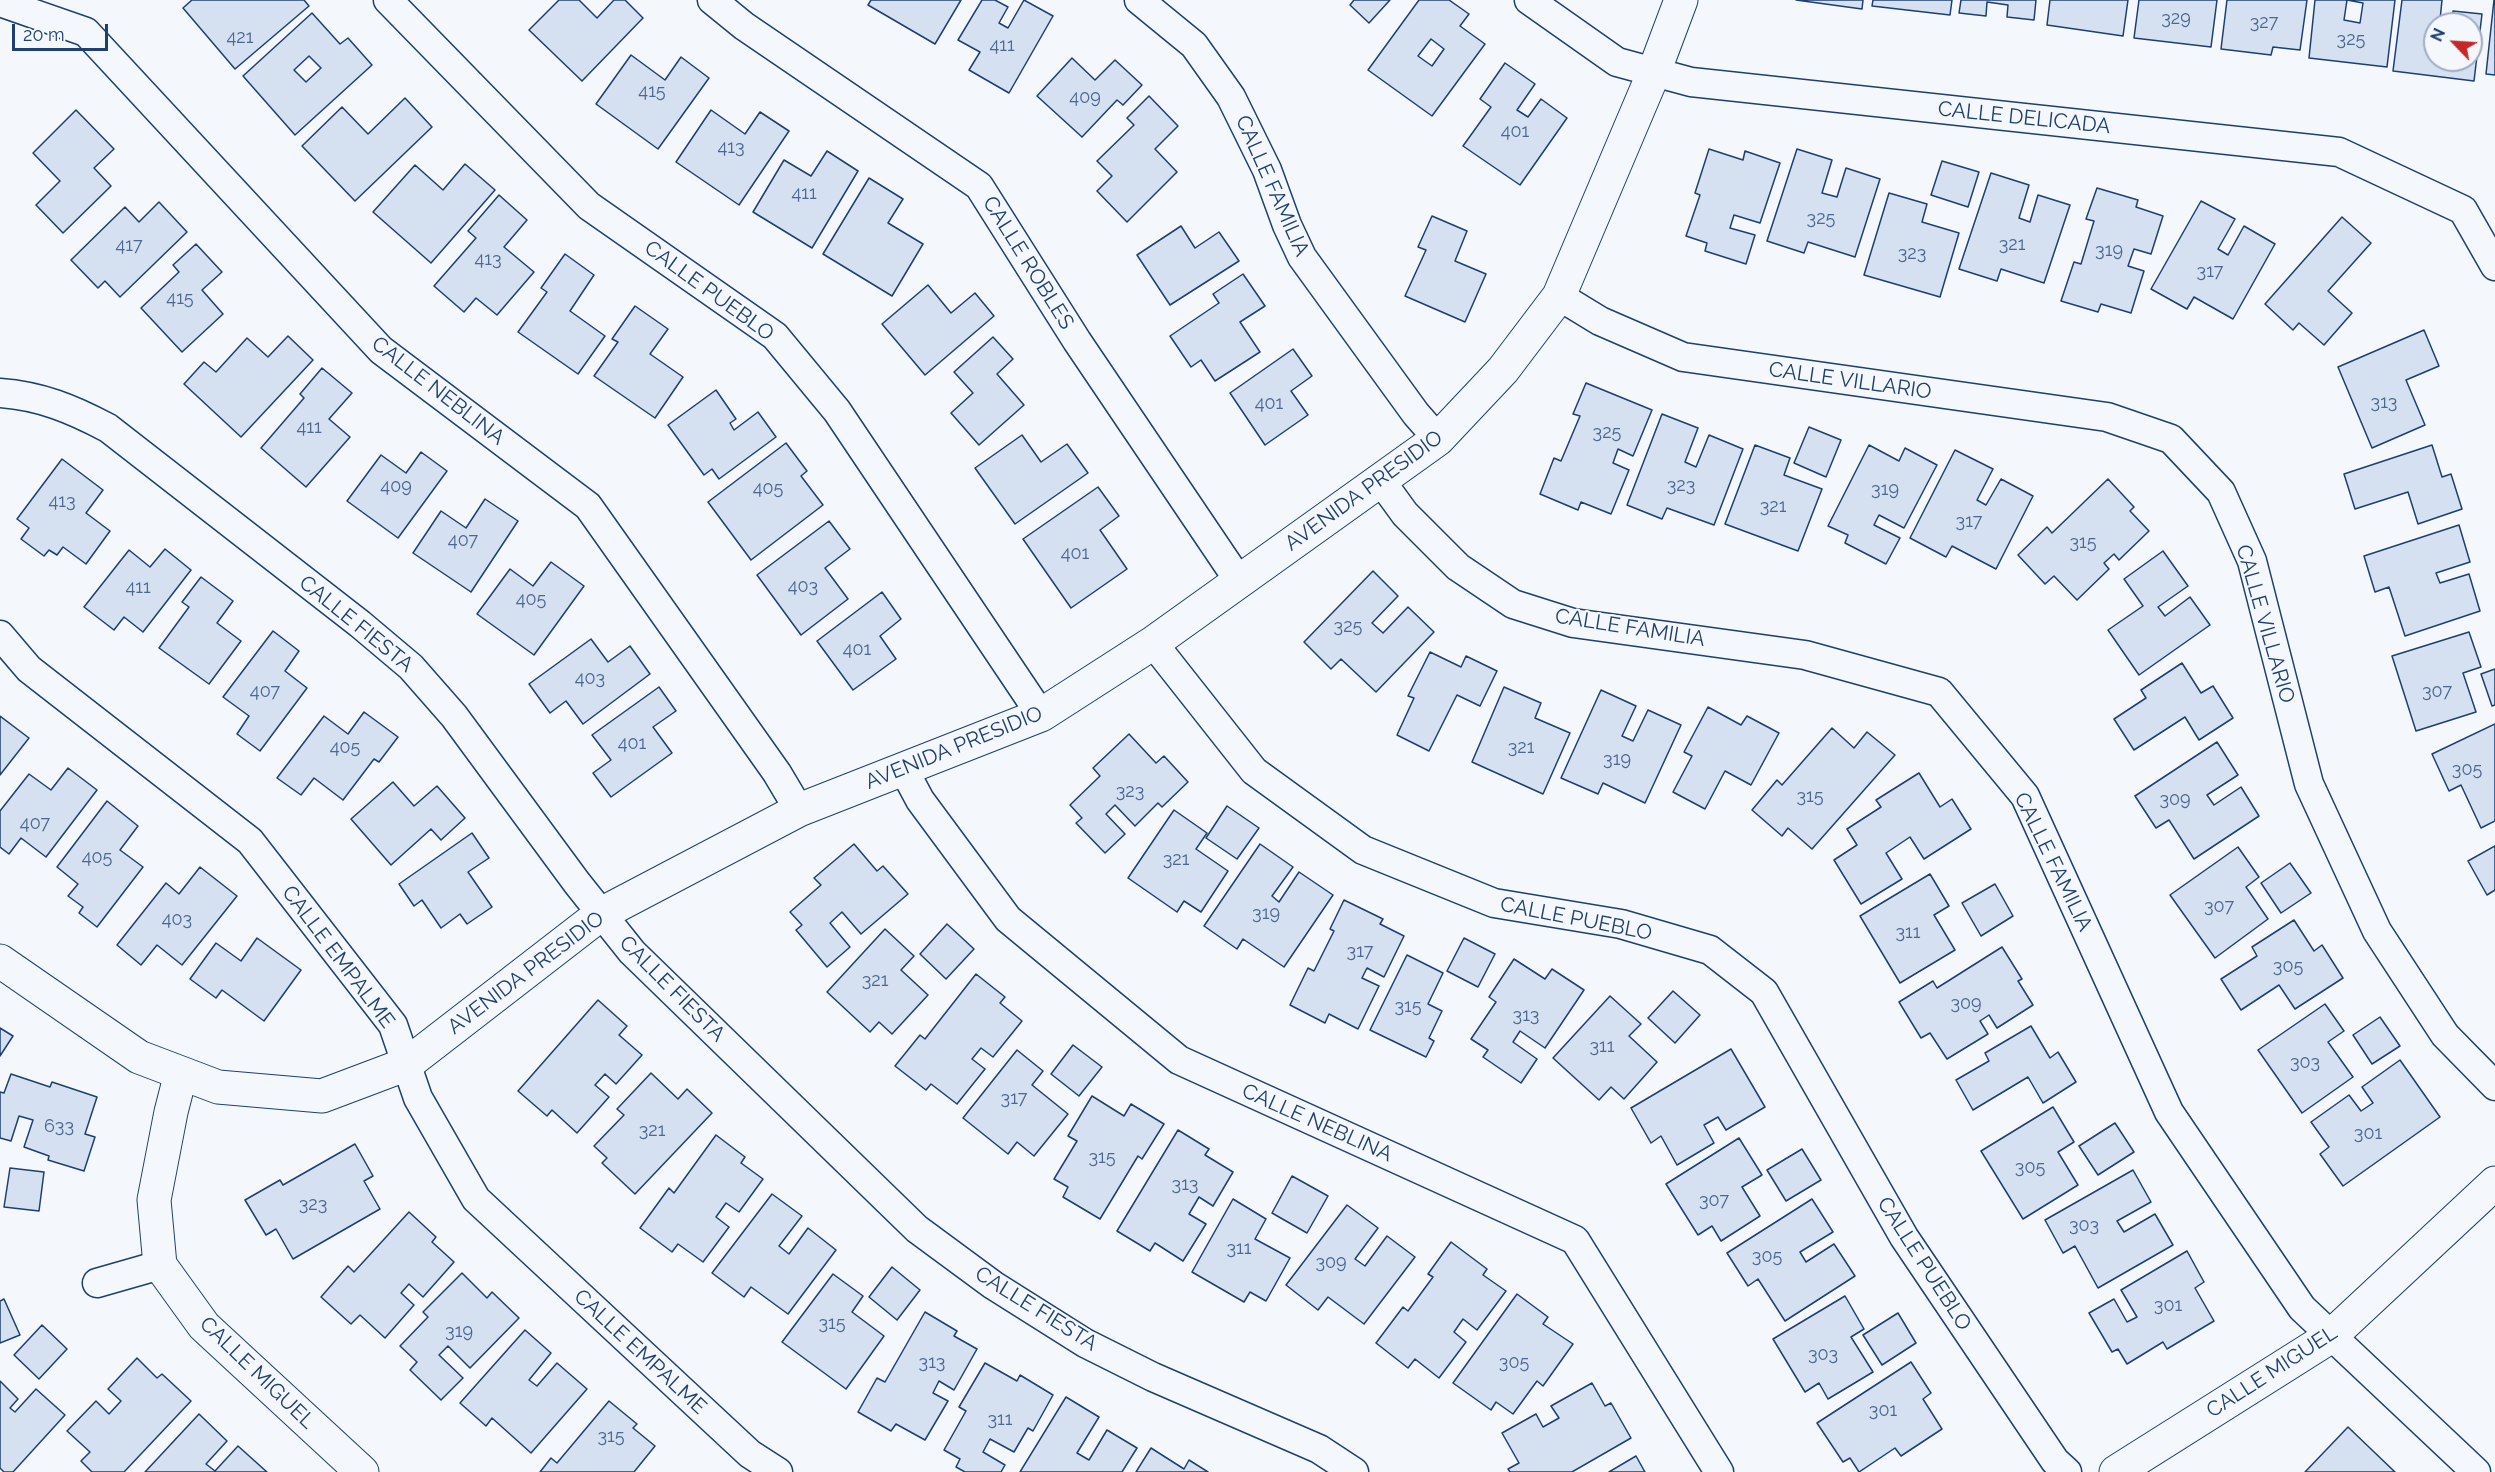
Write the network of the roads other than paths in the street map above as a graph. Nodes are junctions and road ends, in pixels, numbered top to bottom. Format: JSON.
{"nodes":[{"id":1,"x":388,"y":0,"type":"edge"},
{"id":2,"x":712,"y":0,"type":"edge"},
{"id":3,"x":1139,"y":0,"type":"edge"},
{"id":4,"x":1529,"y":0,"type":"edge"},
{"id":5,"x":1681,"y":0,"type":"edge"},
{"id":6,"x":0,"y":2,"type":"edge"},
{"id":7,"x":1654,"y":72,"type":"junction"},
{"id":8,"x":2495,"y":266,"type":"edge"},
{"id":9,"x":1559,"y":296,"type":"junction"},
{"id":10,"x":0,"y":393,"type":"edge"},
{"id":11,"x":1438,"y":439,"type":"junction"},
{"id":12,"x":1381,"y":481,"type":"junction"},
{"id":13,"x":1239,"y":581,"type":"junction"},
{"id":14,"x":0,"y":635,"type":"edge"},
{"id":15,"x":1153,"y":643,"type":"junction"},
{"id":16,"x":1041,"y":715,"type":"junction"},
{"id":17,"x":904,"y":770,"type":"junction"},
{"id":18,"x":799,"y":810,"type":"junction"},
{"id":19,"x":601,"y":914,"type":"junction"},
{"id":20,"x":0,"y":962,"type":"edge"},
{"id":21,"x":407,"y":1064,"type":"junction"},
{"id":22,"x":181,"y":1073,"type":"junction"},
{"id":23,"x":2495,"y":1086,"type":"edge"},
{"id":24,"x":2495,"y":1183,"type":"edge"},
{"id":25,"x":160,"y":1265,"type":"junction"},
{"id":26,"x":98,"y":1283,"type":"dead end"},
{"id":27,"x":2330,"y":1337,"type":"junction"},
{"id":28,"x":362,"y":1472,"type":"edge"},
{"id":29,"x":778,"y":1472,"type":"edge"},
{"id":30,"x":1354,"y":1472,"type":"edge"},
{"id":31,"x":1719,"y":1472,"type":"edge"},
{"id":32,"x":2067,"y":1472,"type":"edge"},
{"id":33,"x":2116,"y":1472,"type":"edge"},
{"id":34,"x":2476,"y":1472,"type":"edge"}],
"edges":[{"from":1,"to":16,"type":"street","name":"CALLE PUEBLO"},
{"from":2,"to":13,"type":"street","name":"CALLE ROBLES"},
{"from":3,"to":11,"type":"street","name":"CALLE FAMILIA"},
{"from":4,"to":7,"type":"street","name":"CALLE DELICADA"},
{"from":5,"to":7,"type":"street","name":"AVENIDA PRESIDIO"},
{"from":6,"to":18,"type":"street","name":"CALLE NEBLINA"},
{"from":7,"to":8,"type":"street","name":"CALLE DELICADA"},
{"from":7,"to":9,"type":"street","name":"AVENIDA PRESIDIO"},
{"from":9,"to":11,"type":"street","name":"AVENIDA PRESIDIO"},
{"from":9,"to":23,"type":"street","name":"CALLE VILLARIO"},
{"from":10,"to":19,"type":"street","name":"CALLE FIESTA"},
{"from":11,"to":12,"type":"street","name":"AVENIDA PRESIDIO"},
{"from":12,"to":13,"type":"street","name":"AVENIDA PRESIDIO"},
{"from":12,"to":27,"type":"street","name":"CALLE FAMILIA"},
{"from":13,"to":15,"type":"street","name":"AVENIDA PRESIDIO"},
{"from":14,"to":21,"type":"street","name":"CALLE EMPALME"},
{"from":15,"to":16,"type":"street","name":"AVENIDA PRESIDIO"},
{"from":15,"to":32,"type":"street","name":"CALLE PUEBLO"},
{"from":16,"to":17,"type":"street","name":"AVENIDA PRESIDIO"},
{"from":17,"to":18,"type":"street","name":"AVENIDA PRESIDIO"},
{"from":17,"to":31,"type":"street","name":"CALLE NEBLINA"},
{"from":18,"to":19,"type":"street","name":"AVENIDA PRESIDIO"},
{"from":19,"to":21,"type":"street","name":"AVENIDA PRESIDIO"},
{"from":19,"to":30,"type":"street","name":"CALLE FIESTA"},
{"from":20,"to":22,"type":"street","name":"AVENIDA PRESIDIO"},
{"from":21,"to":22,"type":"street","name":"AVENIDA PRESIDIO"},
{"from":21,"to":29,"type":"street","name":"CALLE EMPALME"},
{"from":22,"to":25,"type":"street"},
{"from":24,"to":27,"type":"street","name":"CALLE MIGUEL"},
{"from":25,"to":26,"type":"street"},
{"from":25,"to":28,"type":"street","name":"CALLE MIGUEL"},
{"from":27,"to":33,"type":"street","name":"CALLE MIGUEL"},
{"from":27,"to":34,"type":"street","name":"CALLE FAMILIA"}]}
